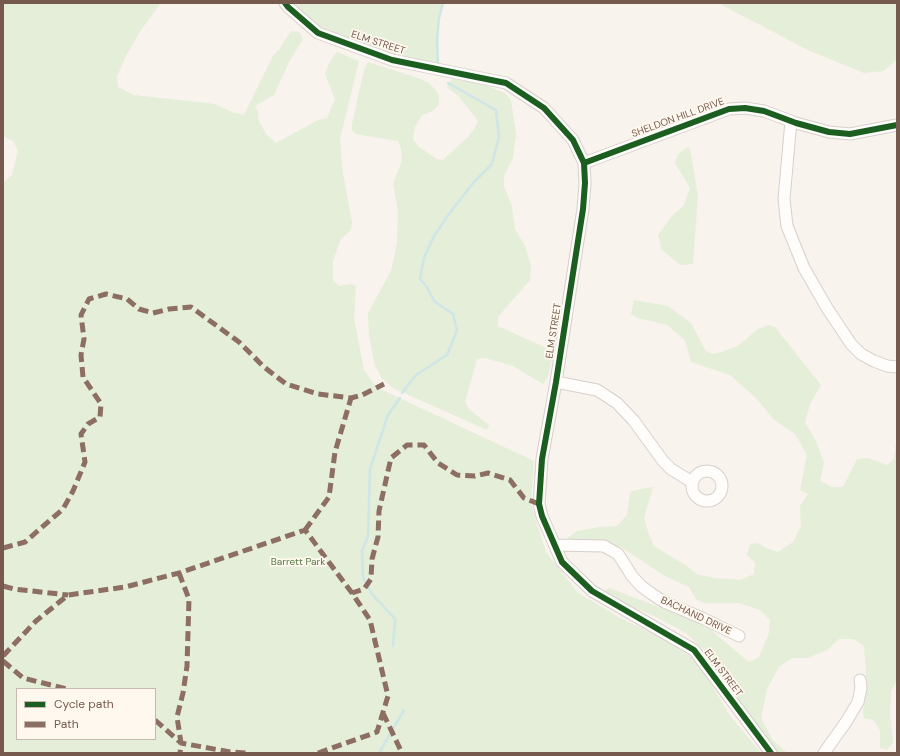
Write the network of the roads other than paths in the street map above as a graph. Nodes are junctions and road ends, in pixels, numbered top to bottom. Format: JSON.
{"nodes":[{"id":1,"x":285,"y":3,"type":"edge"},
{"id":2,"x":791,"y":121,"type":"junction"},
{"id":3,"x":897,"y":125,"type":"edge"},
{"id":4,"x":584,"y":162,"type":"junction"},
{"id":5,"x":897,"y":368,"type":"edge"},
{"id":6,"x":556,"y":382,"type":"junction"},
{"id":7,"x":692,"y":482,"type":"dead end"},
{"id":8,"x":555,"y":546,"type":"junction"},
{"id":9,"x":738,"y":636,"type":"dead end"},
{"id":10,"x":860,"y":680,"type":"dead end"},
{"id":11,"x":828,"y":751,"type":"edge"},
{"id":12,"x":771,"y":753,"type":"edge"}],
"edges":[{"from":1,"to":4,"type":"street","name":"ELM STREET"},
{"from":2,"to":3,"type":"street","name":"SHELDON HILL DRIVE"},
{"from":2,"to":4,"type":"street","name":"SHELDON HILL DRIVE"},
{"from":2,"to":5,"type":"street"},
{"from":4,"to":6,"type":"street","name":"ELM STREET"},
{"from":6,"to":7,"type":"street"},
{"from":6,"to":8,"type":"street","name":"ELM STREET"},
{"from":8,"to":9,"type":"street","name":"BACHAND DRIVE"},
{"from":8,"to":12,"type":"street","name":"ELM STREET"},
{"from":10,"to":11,"type":"street"}]}
